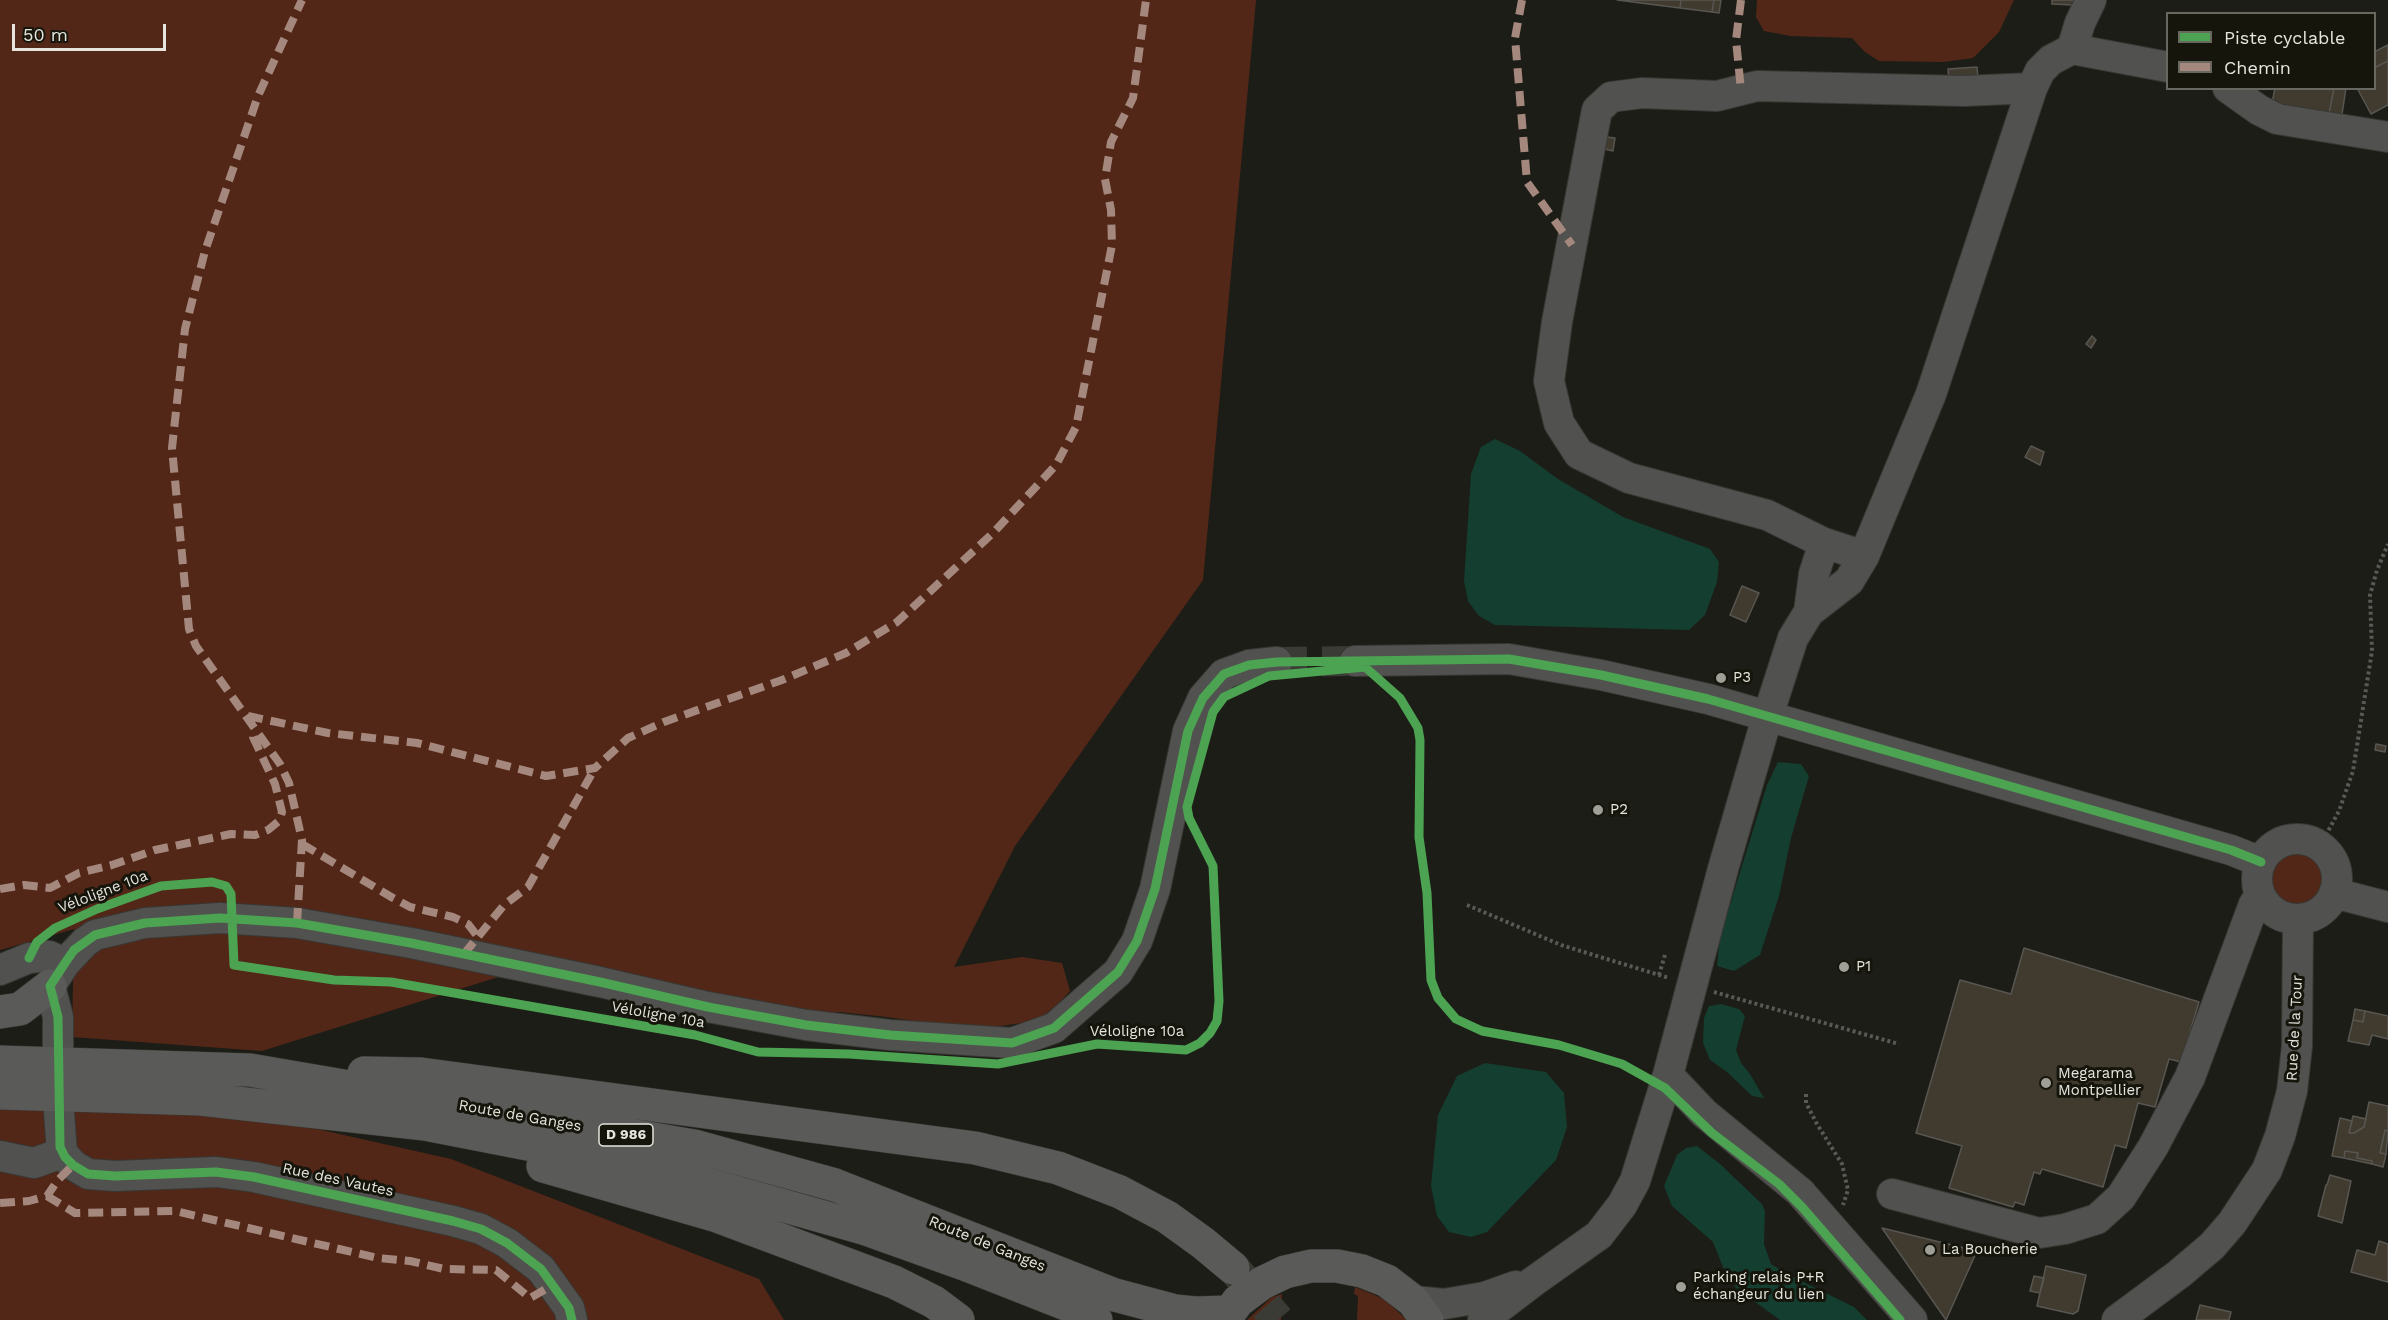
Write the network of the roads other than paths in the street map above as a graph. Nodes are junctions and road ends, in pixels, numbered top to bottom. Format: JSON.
{"nodes":[{"id":1,"x":2091,"y":0,"type":"edge"},
{"id":2,"x":2072,"y":49,"type":"junction"},
{"id":3,"x":2166,"y":67,"type":"edge"},
{"id":4,"x":2032,"y":87,"type":"junction"},
{"id":5,"x":2231,"y":90,"type":"edge"},
{"id":6,"x":2388,"y":136,"type":"edge"},
{"id":7,"x":1824,"y":543,"type":"junction"},
{"id":8,"x":1864,"y":556,"type":"junction"},
{"id":9,"x":1809,"y":612,"type":"junction"},
{"id":10,"x":1355,"y":661,"type":"tunnel mouth"},
{"id":11,"x":1277,"y":662,"type":"tunnel mouth"},
{"id":12,"x":1768,"y":717,"type":"junction"},
{"id":13,"x":2261,"y":862,"type":"junction"},
{"id":14,"x":2334,"y":893,"type":"junction"},
{"id":15,"x":2262,"y":898,"type":"junction"},
{"id":16,"x":2388,"y":907,"type":"edge"},
{"id":17,"x":2298,"y":919,"type":"junction"},
{"id":18,"x":0,"y":970,"type":"edge"},
{"id":19,"x":58,"y":974,"type":"junction"},
{"id":20,"x":0,"y":1012,"type":"edge"},
{"id":21,"x":58,"y":1048,"type":"dead end"},
{"id":22,"x":0,"y":1062,"type":"edge"},
{"id":23,"x":250,"y":1070,"type":"junction"},
{"id":24,"x":1668,"y":1075,"type":"junction"},
{"id":25,"x":0,"y":1093,"type":"edge"},
{"id":26,"x":59,"y":1112,"type":"dead end"},
{"id":27,"x":425,"y":1124,"type":"junction"},
{"id":28,"x":62,"y":1154,"type":"junction"},
{"id":29,"x":0,"y":1156,"type":"edge"},
{"id":30,"x":1893,"y":1194,"type":"dead end"},
{"id":31,"x":1233,"y":1268,"type":"tunnel mouth"},
{"id":32,"x":1534,"y":1281,"type":"junction"},
{"id":33,"x":1420,"y":1310,"type":"edge"},
{"id":34,"x":1226,"y":1316,"type":"edge"},
{"id":35,"x":572,"y":1320,"type":"edge"},
{"id":36,"x":957,"y":1320,"type":"edge"},
{"id":37,"x":1096,"y":1320,"type":"edge"},
{"id":38,"x":1483,"y":1320,"type":"edge"},
{"id":39,"x":1912,"y":1320,"type":"edge"},
{"id":40,"x":2117,"y":1320,"type":"edge"}],
"edges":[{"from":1,"to":2,"type":"street"},
{"from":2,"to":3,"type":"street"},
{"from":2,"to":4,"type":"street"},
{"from":4,"to":7,"type":"street"},
{"from":4,"to":8,"type":"street"},
{"from":5,"to":6,"type":"street"},
{"from":7,"to":8,"type":"street"},
{"from":7,"to":9,"type":"street"},
{"from":8,"to":9,"type":"street"},
{"from":9,"to":12,"type":"street"},
{"from":10,"to":12,"type":"street"},
{"from":11,"to":19,"type":"street"},
{"from":12,"to":13,"type":"street"},
{"from":12,"to":24,"type":"street"},
{"from":13,"to":14,"type":"street"},
{"from":13,"to":15,"type":"street"},
{"from":14,"to":16,"type":"street"},
{"from":14,"to":17,"type":"street"},
{"from":15,"to":17,"type":"street"},
{"from":15,"to":30,"type":"street"},
{"from":17,"to":40,"type":"street","name":"Rue de la Tour"},
{"from":18,"to":19,"type":"street"},
{"from":19,"to":20,"type":"main road"},
{"from":19,"to":21,"type":"street"},
{"from":22,"to":23,"type":"main road","name":"Route de Ganges","number":"D 986"},
{"from":23,"to":31,"type":"main road"},
{"from":23,"to":34,"type":"main road","name":"Route de Ganges","number":"D 986"},
{"from":24,"to":32,"type":"street"},
{"from":24,"to":39,"type":"street"},
{"from":25,"to":27,"type":"main road","name":"Route de Ganges","number":"D 986"},
{"from":26,"to":28,"type":"street"},
{"from":27,"to":36,"type":"main road"},
{"from":27,"to":37,"type":"main road","name":"Route de Ganges","number":"D 986"},
{"from":28,"to":29,"type":"street"},
{"from":28,"to":35,"type":"street","name":"Rue des Vautes"},
{"from":32,"to":33,"type":"street"},
{"from":32,"to":38,"type":"street"},
{"from":33,"to":34,"type":"main road"}]}
